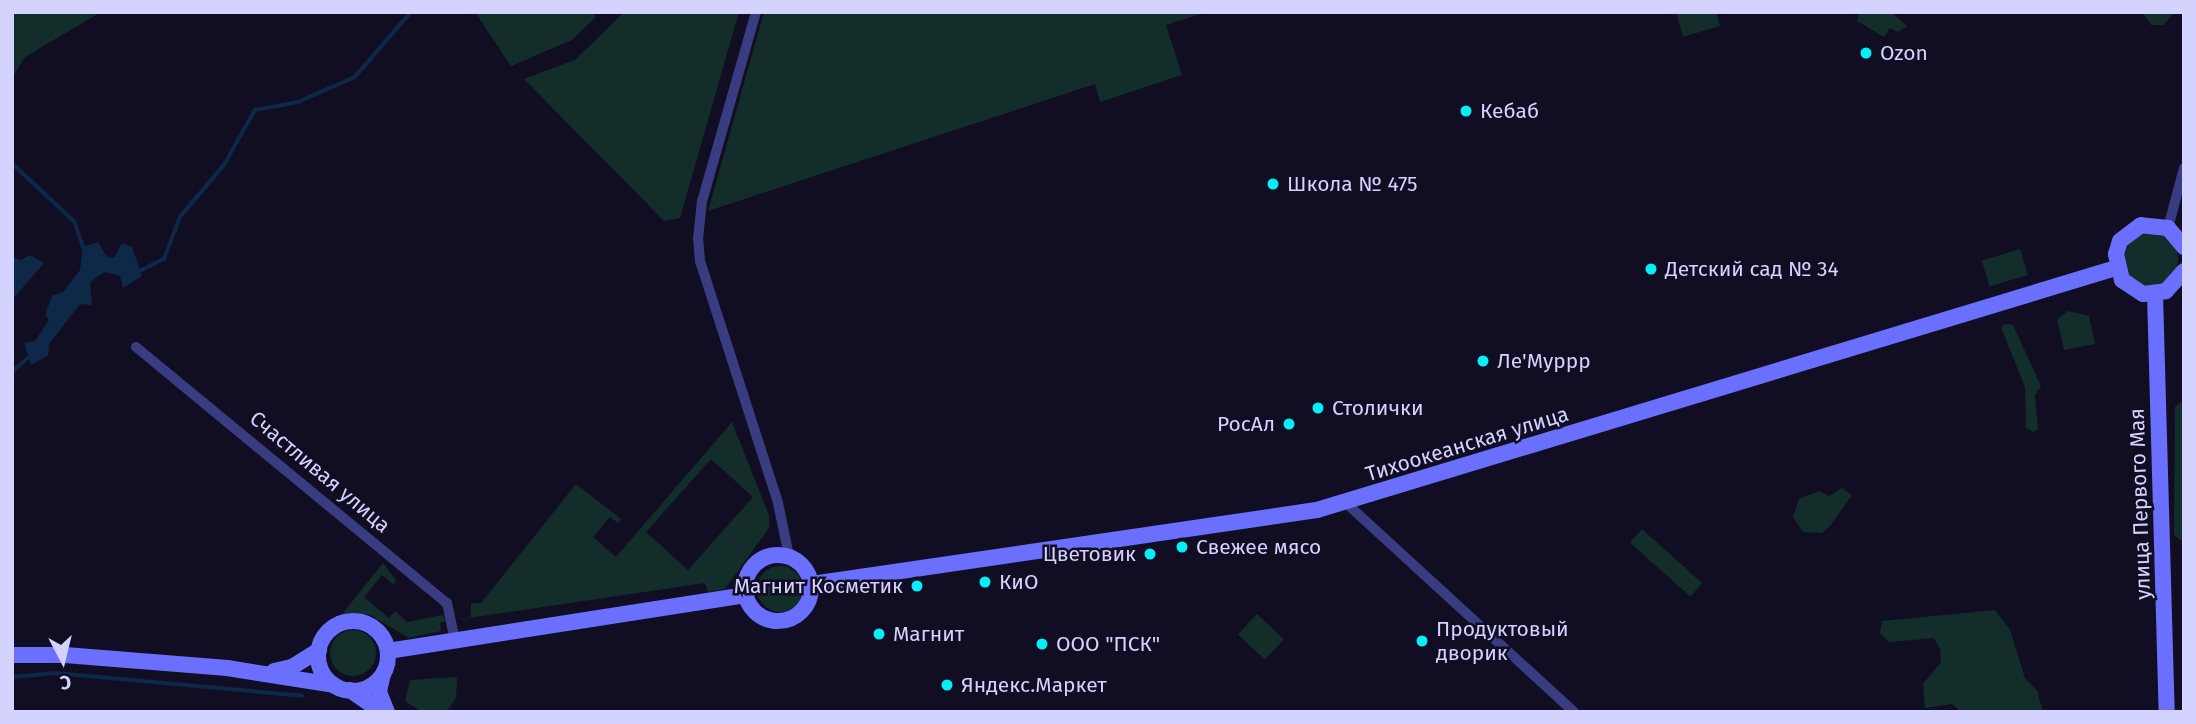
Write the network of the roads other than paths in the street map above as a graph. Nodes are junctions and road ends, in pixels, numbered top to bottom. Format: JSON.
{"nodes":[{"id":1,"x":756,"y":12,"type":"edge"},
{"id":2,"x":2184,"y":169,"type":"edge"},
{"id":3,"x":2168,"y":228,"type":"junction"},
{"id":4,"x":2184,"y":247,"type":"edge"},
{"id":5,"x":2116,"y":268,"type":"junction"},
{"id":6,"x":2184,"y":271,"type":"edge"},
{"id":7,"x":2155,"y":294,"type":"junction"},
{"id":8,"x":136,"y":347,"type":"dead end"},
{"id":9,"x":1346,"y":503,"type":"junction"},
{"id":10,"x":789,"y":556,"type":"junction"},
{"id":11,"x":812,"y":584,"type":"junction"},
{"id":12,"x":746,"y":596,"type":"junction"},
{"id":13,"x":455,"y":641,"type":"junction"},
{"id":14,"x":319,"y":650,"type":"junction"},
{"id":15,"x":388,"y":651,"type":"junction"},
{"id":16,"x":12,"y":655,"type":"edge"},
{"id":17,"x":264,"y":673,"type":"junction"},
{"id":18,"x":383,"y":674,"type":"junction"},
{"id":19,"x":342,"y":687,"type":"junction"},
{"id":20,"x":381,"y":712,"type":"edge"},
{"id":21,"x":387,"y":712,"type":"edge"},
{"id":22,"x":1574,"y":712,"type":"edge"},
{"id":23,"x":2167,"y":712,"type":"edge"}],
"edges":[{"from":1,"to":10,"type":"street"},
{"from":2,"to":3,"type":"street"},
{"from":3,"to":4,"type":"street"},
{"from":3,"to":5,"type":"street"},
{"from":5,"to":7,"type":"street"},
{"from":5,"to":9,"type":"street","name":"Тихоокеанская улица"},
{"from":6,"to":7,"type":"street"},
{"from":7,"to":23,"type":"street","name":"улица Первого Мая"},
{"from":8,"to":13,"type":"street","name":"Счастливая улица"},
{"from":9,"to":11,"type":"street","name":"Тихоокеанская улица"},
{"from":9,"to":22,"type":"street"},
{"from":10,"to":11,"type":"street"},
{"from":10,"to":12,"type":"street"},
{"from":11,"to":12,"type":"street"},
{"from":12,"to":13,"type":"street"},
{"from":13,"to":15,"type":"street"},
{"from":14,"to":15,"type":"street"},
{"from":14,"to":17,"type":"street"},
{"from":14,"to":19,"type":"street"},
{"from":15,"to":18,"type":"street"},
{"from":16,"to":17,"type":"street"},
{"from":17,"to":19,"type":"street"},
{"from":18,"to":19,"type":"street"},
{"from":18,"to":21,"type":"street"},
{"from":19,"to":20,"type":"street"}]}
